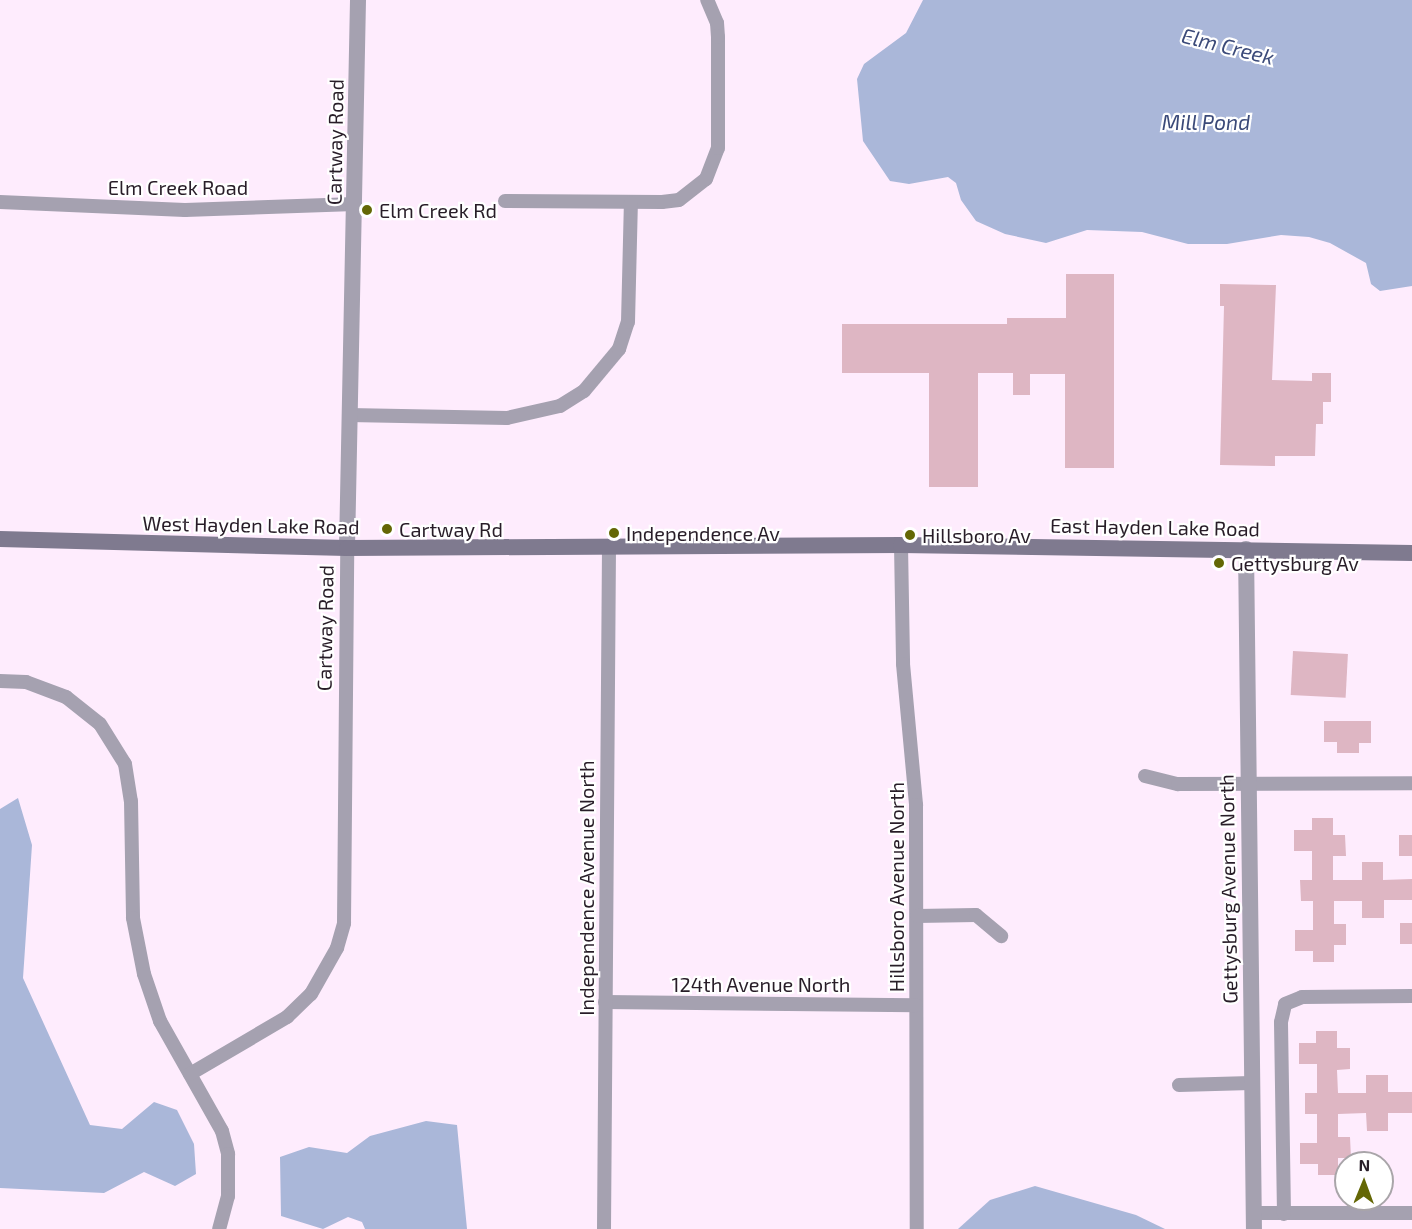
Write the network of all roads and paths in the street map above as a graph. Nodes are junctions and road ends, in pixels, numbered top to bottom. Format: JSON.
{"nodes":[{"id":1,"x":358,"y":0,"type":"edge"},
{"id":2,"x":707,"y":0,"type":"edge"},
{"id":3,"x":505,"y":201,"type":"dead end"},
{"id":4,"x":0,"y":202,"type":"edge"},
{"id":5,"x":631,"y":203,"type":"junction"},
{"id":6,"x":355,"y":204,"type":"junction"},
{"id":7,"x":349,"y":415,"type":"junction"},
{"id":8,"x":0,"y":539,"type":"edge"},
{"id":9,"x":901,"y":545,"type":"junction"},
{"id":10,"x":347,"y":548,"type":"junction"},
{"id":11,"x":609,"y":548,"type":"junction"},
{"id":12,"x":1246,"y":549,"type":"junction"},
{"id":13,"x":1412,"y":553,"type":"edge"},
{"id":14,"x":0,"y":681,"type":"edge"},
{"id":15,"x":1145,"y":776,"type":"dead end"},
{"id":16,"x":1248,"y":783,"type":"junction"},
{"id":17,"x":1412,"y":783,"type":"edge"},
{"id":18,"x":917,"y":916,"type":"junction"},
{"id":19,"x":1001,"y":936,"type":"dead end"},
{"id":20,"x":1412,"y":996,"type":"edge"},
{"id":21,"x":605,"y":1002,"type":"junction"},
{"id":22,"x":916,"y":1005,"type":"junction"},
{"id":23,"x":190,"y":1074,"type":"junction"},
{"id":24,"x":1251,"y":1083,"type":"junction"},
{"id":25,"x":1179,"y":1085,"type":"dead end"},
{"id":26,"x":1412,"y":1213,"type":"edge"},
{"id":27,"x":1284,"y":1214,"type":"junction"},
{"id":28,"x":1254,"y":1221,"type":"edge"},
{"id":29,"x":219,"y":1229,"type":"edge"},
{"id":30,"x":604,"y":1229,"type":"edge"},
{"id":31,"x":917,"y":1229,"type":"edge"}],
"edges":[{"from":1,"to":6,"type":"street","name":"Cartway Road"},
{"from":2,"to":5,"type":"street"},
{"from":3,"to":5,"type":"street"},
{"from":4,"to":6,"type":"street","name":"Elm Creek Road"},
{"from":5,"to":7,"type":"street"},
{"from":6,"to":7,"type":"street","name":"Cartway Road"},
{"from":7,"to":10,"type":"street","name":"Cartway Road"},
{"from":8,"to":10,"type":"main road","name":"West Hayden Lake Road"},
{"from":9,"to":11,"type":"main road","name":"East Hayden Lake Road"},
{"from":9,"to":12,"type":"main road","name":"East Hayden Lake Road"},
{"from":9,"to":18,"type":"street","name":"Hillsboro Avenue North"},
{"from":10,"to":11,"type":"main road","name":"West Hayden Lake Road"},
{"from":10,"to":23,"type":"street","name":"Cartway Road"},
{"from":11,"to":21,"type":"street","name":"Independence Avenue North"},
{"from":12,"to":13,"type":"main road","name":"East Hayden Lake Road"},
{"from":12,"to":16,"type":"street","name":"Gettysburg Avenue North"},
{"from":14,"to":23,"type":"street"},
{"from":15,"to":16,"type":"street"},
{"from":16,"to":17,"type":"street"},
{"from":16,"to":24,"type":"street","name":"Gettysburg Avenue North"},
{"from":18,"to":19,"type":"street"},
{"from":18,"to":22,"type":"street","name":"Hillsboro Avenue North"},
{"from":20,"to":27,"type":"street"},
{"from":21,"to":22,"type":"street","name":"124th Avenue North"},
{"from":21,"to":30,"type":"street","name":"Independence Avenue North"},
{"from":22,"to":31,"type":"street","name":"Hillsboro Avenue North"},
{"from":23,"to":29,"type":"street"},
{"from":24,"to":25,"type":"street"},
{"from":24,"to":28,"type":"street","name":"Gettysburg Avenue North"},
{"from":26,"to":27,"type":"street"},
{"from":27,"to":28,"type":"street"}]}
